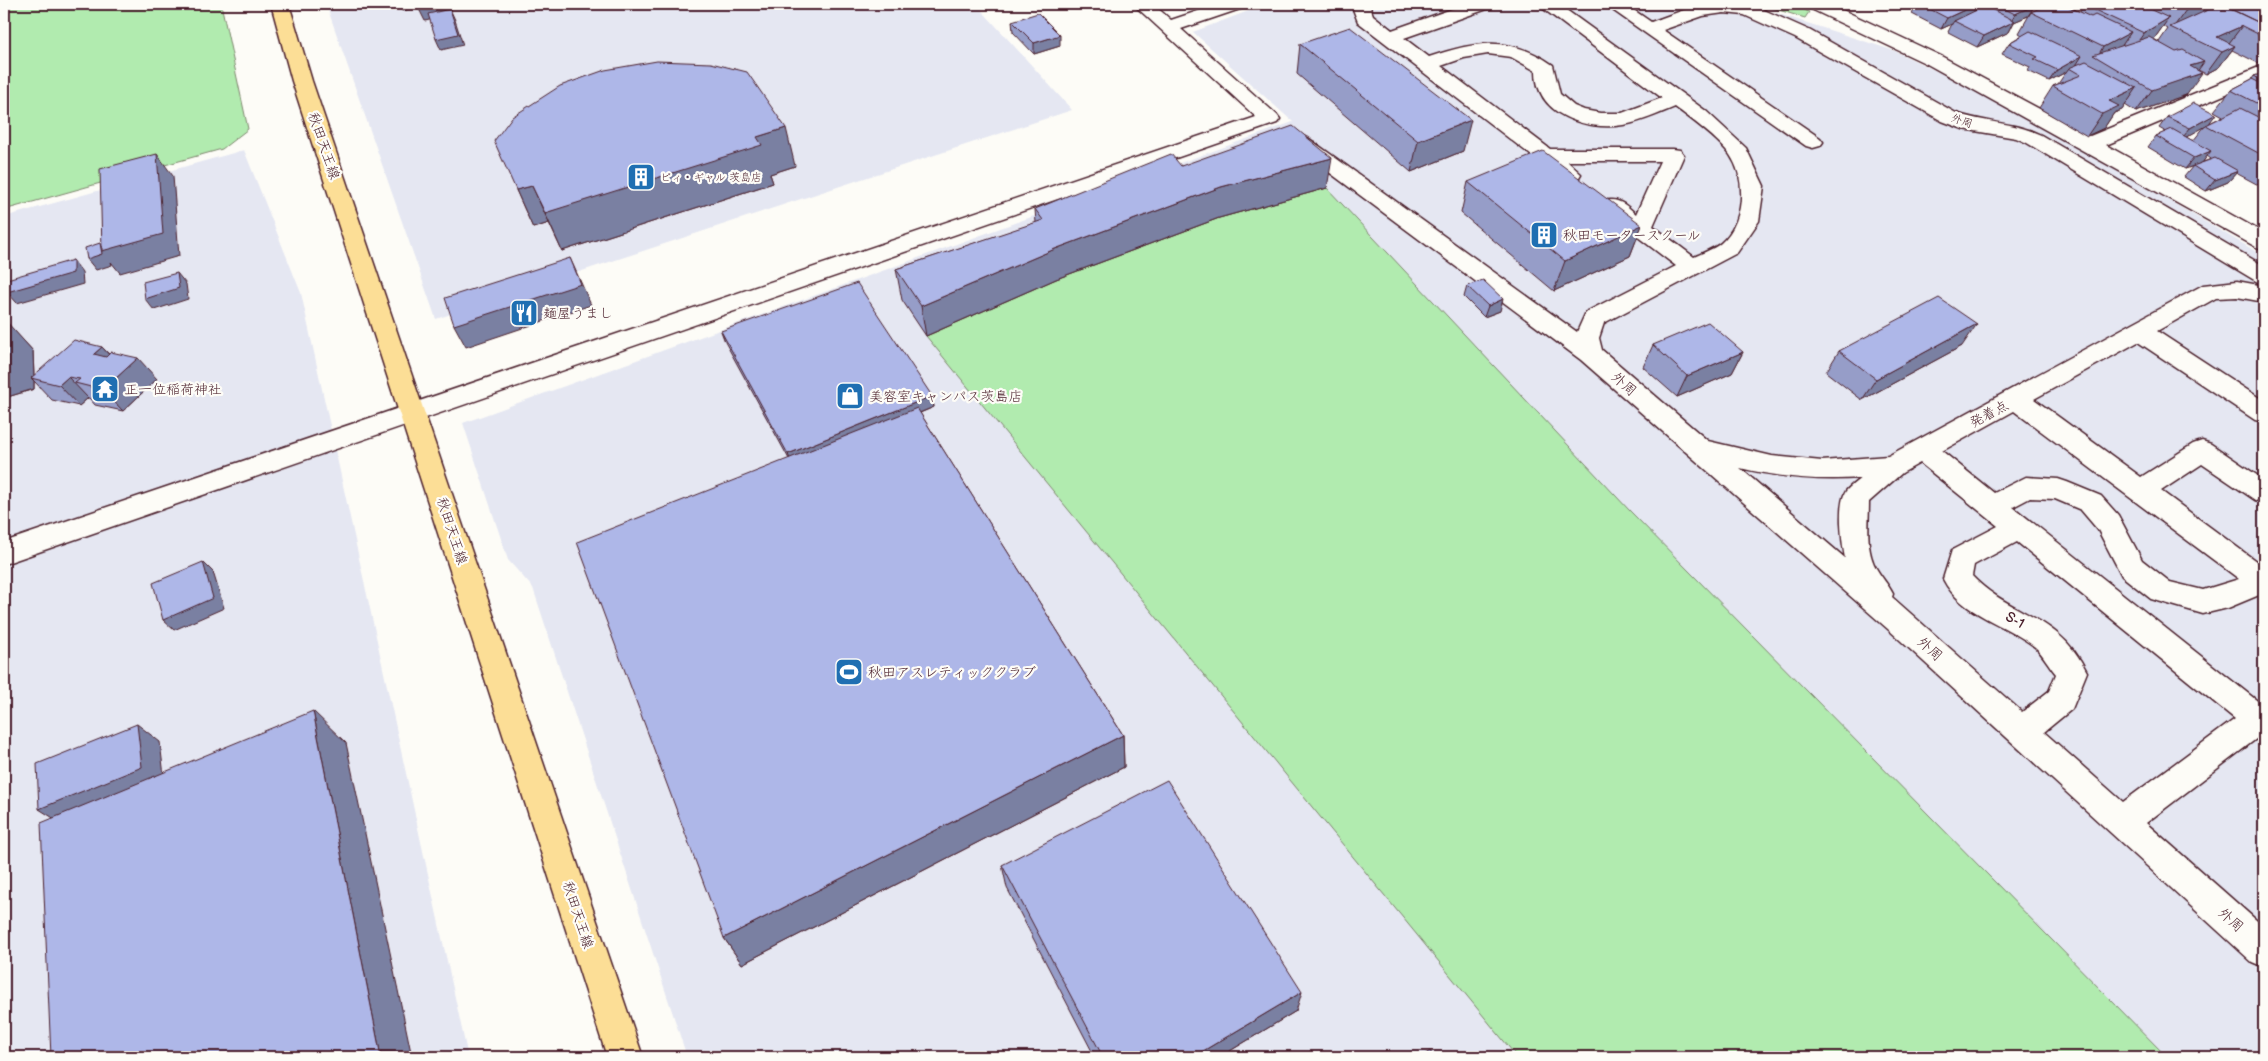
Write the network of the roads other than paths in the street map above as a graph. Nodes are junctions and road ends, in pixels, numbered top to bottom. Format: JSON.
{"nodes":[{"id":1,"x":280,"y":4,"type":"edge"},
{"id":2,"x":1142,"y":4,"type":"edge"},
{"id":3,"x":1236,"y":4,"type":"edge"},
{"id":4,"x":1360,"y":4,"type":"edge"},
{"id":5,"x":1484,"y":4,"type":"edge"},
{"id":6,"x":1546,"y":4,"type":"edge"},
{"id":7,"x":1613,"y":4,"type":"edge"},
{"id":8,"x":1816,"y":4,"type":"edge"},
{"id":9,"x":1720,"y":5,"type":"edge"},
{"id":10,"x":1169,"y":27,"type":"junction"},
{"id":11,"x":1651,"y":28,"type":"junction"},
{"id":12,"x":1390,"y":37,"type":"junction"},
{"id":13,"x":1426,"y":65,"type":"junction"},
{"id":14,"x":2264,"y":71,"type":"edge"},
{"id":15,"x":1676,"y":99,"type":"junction"},
{"id":16,"x":1270,"y":118,"type":"junction"},
{"id":17,"x":1813,"y":142,"type":"dead end"},
{"id":18,"x":2089,"y":144,"type":"junction"},
{"id":19,"x":1544,"y":155,"type":"junction"},
{"id":20,"x":1641,"y":228,"type":"junction"},
{"id":21,"x":2264,"y":242,"type":"edge"},
{"id":22,"x":1692,"y":267,"type":"junction"},
{"id":23,"x":2264,"y":276,"type":"edge"},
{"id":24,"x":2264,"y":294,"type":"edge"},
{"id":25,"x":2139,"y":331,"type":"junction"},
{"id":26,"x":1590,"y":354,"type":"junction"},
{"id":27,"x":2016,"y":399,"type":"junction"},
{"id":28,"x":413,"y":413,"type":"junction"},
{"id":29,"x":2264,"y":413,"type":"edge"},
{"id":30,"x":1697,"y":448,"type":"junction"},
{"id":31,"x":1922,"y":450,"type":"junction"},
{"id":32,"x":1893,"y":466,"type":"junction"},
{"id":33,"x":2141,"y":491,"type":"junction"},
{"id":34,"x":2264,"y":493,"type":"edge"},
{"id":35,"x":1993,"y":506,"type":"junction"},
{"id":36,"x":2019,"y":528,"type":"junction"},
{"id":37,"x":4,"y":553,"type":"edge"},
{"id":38,"x":2263,"y":582,"type":"edge"},
{"id":39,"x":1899,"y":622,"type":"junction"},
{"id":40,"x":2262,"y":720,"type":"edge"},
{"id":41,"x":2021,"y":731,"type":"junction"},
{"id":42,"x":2122,"y":822,"type":"junction"},
{"id":43,"x":2264,"y":950,"type":"edge"},
{"id":44,"x":625,"y":1057,"type":"edge"}],
"edges":[{"from":1,"to":28,"type":"main road","name":"秋田天王線"},
{"from":2,"to":10,"type":"street","name":"外周"},
{"from":3,"to":10,"type":"street"},
{"from":4,"to":12,"type":"street"},
{"from":5,"to":12,"type":"street"},
{"from":6,"to":15,"type":"street"},
{"from":7,"to":11,"type":"street"},
{"from":8,"to":18,"type":"street"},
{"from":9,"to":11,"type":"street","name":"外周"},
{"from":9,"to":23,"type":"street","name":"外周"},
{"from":10,"to":16,"type":"street","name":"外周"},
{"from":11,"to":17,"type":"street"},
{"from":12,"to":13,"type":"street"},
{"from":13,"to":15,"type":"street"},
{"from":13,"to":19,"type":"street"},
{"from":14,"to":18,"type":"street"},
{"from":15,"to":22,"type":"street"},
{"from":16,"to":26,"type":"street","name":"外周"},
{"from":16,"to":28,"type":"street"},
{"from":18,"to":21,"type":"street"},
{"from":19,"to":20,"type":"street"},
{"from":19,"to":20,"type":"street"},
{"from":20,"to":22,"type":"street"},
{"from":22,"to":26,"type":"street"},
{"from":24,"to":25,"type":"street","name":"発着点"},
{"from":25,"to":27,"type":"street","name":"発着点"},
{"from":25,"to":29,"type":"street"},
{"from":26,"to":30,"type":"street","name":"外周"},
{"from":27,"to":31,"type":"street","name":"発着点"},
{"from":27,"to":33,"type":"street"},
{"from":28,"to":37,"type":"street"},
{"from":28,"to":44,"type":"main road","name":"秋田天王線"},
{"from":30,"to":32,"type":"street","name":"発着点"},
{"from":30,"to":39,"type":"street","name":"外周"},
{"from":31,"to":32,"type":"street","name":"発着点"},
{"from":31,"to":35,"type":"street"},
{"from":32,"to":39,"type":"street"},
{"from":33,"to":34,"type":"street"},
{"from":33,"to":38,"type":"street"},
{"from":35,"to":36,"type":"street"},
{"from":35,"to":38,"type":"street"},
{"from":36,"to":40,"type":"street"},
{"from":36,"to":41,"type":"street","name":"S-1"},
{"from":39,"to":41,"type":"street","name":"外周"},
{"from":40,"to":42,"type":"street"},
{"from":41,"to":42,"type":"street","name":"外周"},
{"from":42,"to":43,"type":"street","name":"外周"}]}
